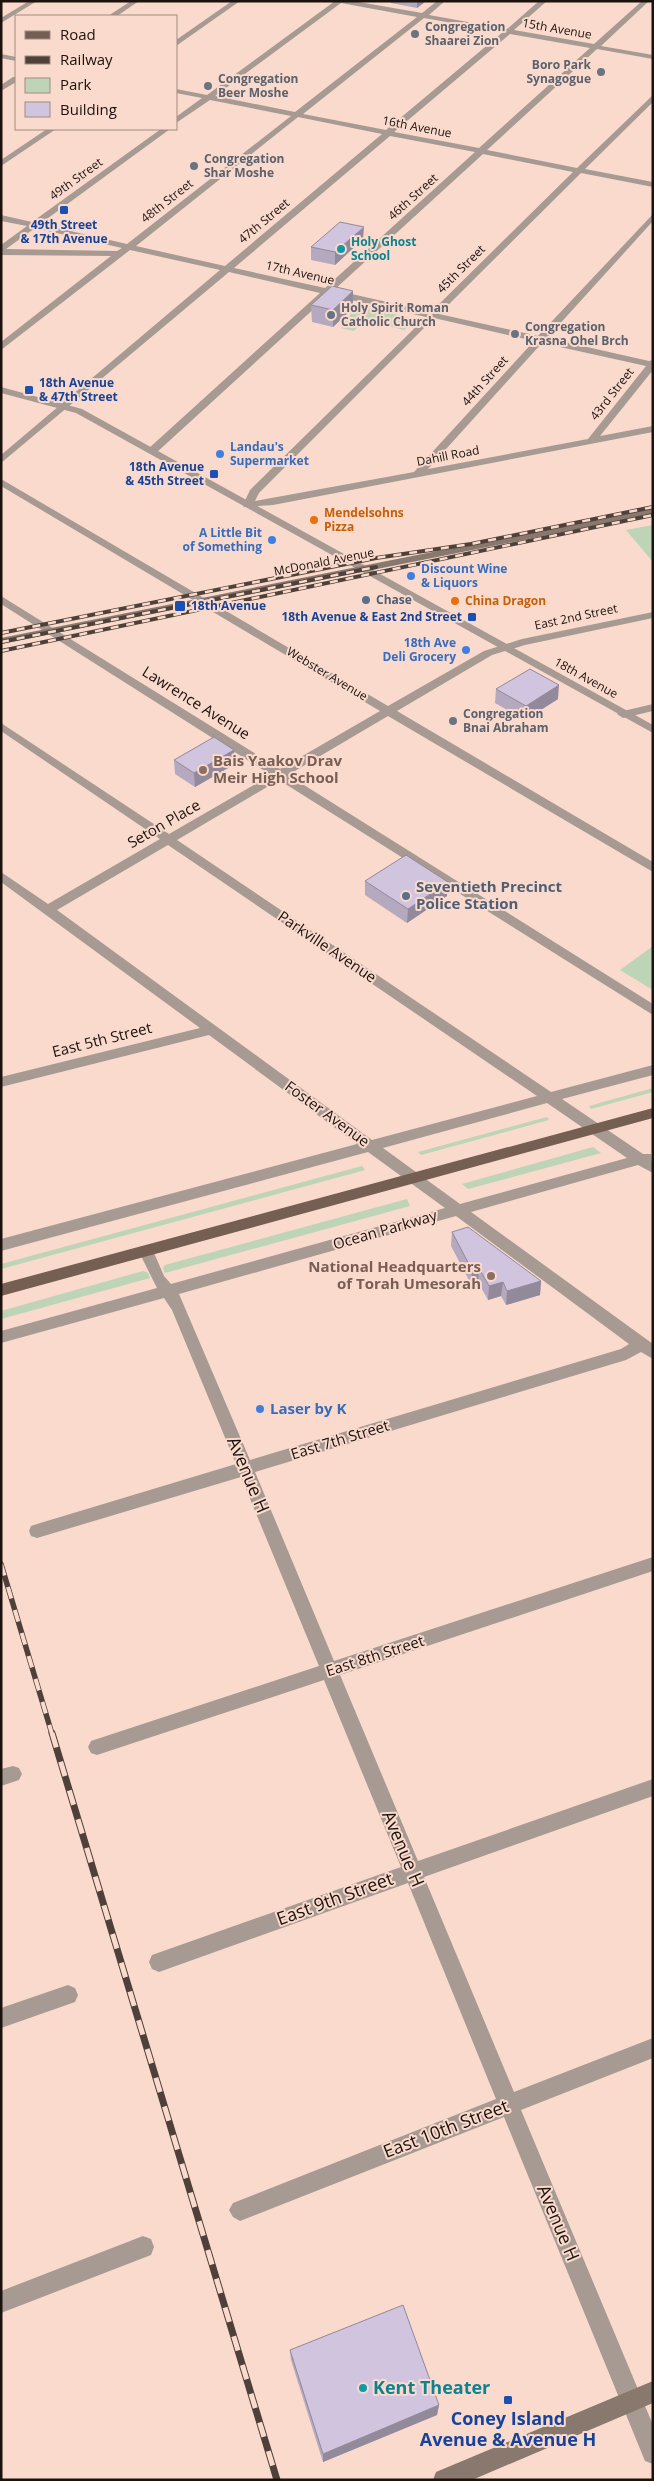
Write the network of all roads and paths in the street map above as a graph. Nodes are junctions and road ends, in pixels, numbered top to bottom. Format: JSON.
{"nodes":[{"id":1,"x":34,"y":1,"type":"edge"},
{"id":2,"x":136,"y":1,"type":"edge"},
{"id":3,"x":238,"y":1,"type":"edge"},
{"id":4,"x":340,"y":1,"type":"edge"},
{"id":5,"x":442,"y":1,"type":"edge"},
{"id":6,"x":544,"y":1,"type":"edge"},
{"id":7,"x":646,"y":1,"type":"edge"},
{"id":8,"x":114,"y":15,"type":"edge"},
{"id":9,"x":423,"y":16,"type":"junction"},
{"id":10,"x":1,"y":21,"type":"edge"},
{"id":11,"x":508,"y":31,"type":"junction"},
{"id":12,"x":178,"y":43,"type":"edge"},
{"id":13,"x":596,"y":47,"type":"junction"},
{"id":14,"x":1,"y":56,"type":"edge"},
{"id":15,"x":653,"y":57,"type":"edge"},
{"id":16,"x":15,"y":59,"type":"edge"},
{"id":17,"x":15,"y":80,"type":"edge"},
{"id":18,"x":1,"y":89,"type":"edge"},
{"id":19,"x":178,"y":91,"type":"edge"},
{"id":20,"x":653,"y":96,"type":"edge"},
{"id":21,"x":209,"y":97,"type":"junction"},
{"id":22,"x":297,"y":115,"type":"junction"},
{"id":23,"x":178,"y":120,"type":"edge"},
{"id":24,"x":51,"y":130,"type":"edge"},
{"id":25,"x":165,"y":130,"type":"edge"},
{"id":26,"x":388,"y":133,"type":"junction"},
{"id":27,"x":482,"y":151,"type":"junction"},
{"id":28,"x":1,"y":164,"type":"edge"},
{"id":29,"x":578,"y":170,"type":"junction"},
{"id":30,"x":653,"y":185,"type":"edge"},
{"id":31,"x":653,"y":216,"type":"edge"},
{"id":32,"x":1,"y":218,"type":"edge"},
{"id":33,"x":34,"y":226,"type":"junction"},
{"id":34,"x":129,"y":247,"type":"junction"},
{"id":35,"x":1,"y":251,"type":"edge"},
{"id":36,"x":120,"y":254,"type":"junction"},
{"id":37,"x":227,"y":269,"type":"junction"},
{"id":38,"x":328,"y":292,"type":"junction"},
{"id":39,"x":432,"y":315,"type":"junction"},
{"id":40,"x":540,"y":339,"type":"junction"},
{"id":41,"x":1,"y":347,"type":"edge"},
{"id":42,"x":652,"y":364,"type":"edge"},
{"id":43,"x":1,"y":390,"type":"edge"},
{"id":44,"x":65,"y":406,"type":"junction"},
{"id":45,"x":653,"y":429,"type":"edge"},
{"id":46,"x":591,"y":441,"type":"junction"},
{"id":47,"x":152,"y":451,"type":"junction"},
{"id":48,"x":1,"y":460,"type":"edge"},
{"id":49,"x":417,"y":475,"type":"junction"},
{"id":50,"x":1,"y":482,"type":"edge"},
{"id":51,"x":248,"y":505,"type":"junction"},
{"id":52,"x":653,"y":511,"type":"edge"},
{"id":53,"x":362,"y":568,"type":"junction"},
{"id":54,"x":1,"y":599,"type":"edge"},
{"id":55,"x":203,"y":600,"type":"junction"},
{"id":56,"x":653,"y":615,"type":"edge"},
{"id":57,"x":52,"y":631,"type":"junction"},
{"id":58,"x":1,"y":641,"type":"edge"},
{"id":59,"x":505,"y":648,"type":"junction"},
{"id":60,"x":653,"y":707,"type":"edge"},
{"id":61,"x":389,"y":711,"type":"junction"},
{"id":62,"x":623,"y":714,"type":"junction"},
{"id":63,"x":1,"y":726,"type":"edge"},
{"id":64,"x":653,"y":730,"type":"edge"},
{"id":65,"x":279,"y":775,"type":"junction"},
{"id":66,"x":168,"y":840,"type":"junction"},
{"id":67,"x":653,"y":868,"type":"edge"},
{"id":68,"x":1,"y":876,"type":"edge"},
{"id":69,"x":48,"y":910,"type":"junction"},
{"id":70,"x":653,"y":1010,"type":"edge"},
{"id":71,"x":211,"y":1030,"type":"junction"},
{"id":72,"x":653,"y":1070,"type":"edge"},
{"id":73,"x":1,"y":1082,"type":"edge"},
{"id":74,"x":550,"y":1098,"type":"junction"},
{"id":75,"x":653,"y":1112,"type":"edge"},
{"id":76,"x":595,"y":1128,"type":"junction"},
{"id":77,"x":371,"y":1146,"type":"junction"},
{"id":78,"x":649,"y":1161,"type":"edge"},
{"id":79,"x":414,"y":1178,"type":"junction"},
{"id":80,"x":458,"y":1210,"type":"junction"},
{"id":81,"x":1,"y":1245,"type":"edge"},
{"id":82,"x":146,"y":1250,"type":"junction"},
{"id":83,"x":1,"y":1290,"type":"edge"},
{"id":84,"x":168,"y":1291,"type":"junction"},
{"id":85,"x":1,"y":1337,"type":"edge"},
{"id":86,"x":647,"y":1348,"type":"edge"},
{"id":87,"x":246,"y":1469,"type":"junction"},
{"id":88,"x":37,"y":1531,"type":"dead end"},
{"id":89,"x":653,"y":1564,"type":"edge"},
{"id":90,"x":329,"y":1671,"type":"junction"},
{"id":91,"x":97,"y":1747,"type":"dead end"},
{"id":92,"x":653,"y":1787,"type":"edge"},
{"id":93,"x":412,"y":1872,"type":"junction"},
{"id":94,"x":159,"y":1962,"type":"dead end"},
{"id":95,"x":68,"y":1995,"type":"dead end"},
{"id":96,"x":1,"y":2018,"type":"edge"},
{"id":97,"x":653,"y":2048,"type":"edge"},
{"id":98,"x":509,"y":2104,"type":"junction"},
{"id":99,"x":240,"y":2210,"type":"dead end"},
{"id":100,"x":143,"y":2247,"type":"dead end"},
{"id":101,"x":1,"y":2302,"type":"edge"},
{"id":102,"x":653,"y":2392,"type":"edge"},
{"id":103,"x":632,"y":2401,"type":"junction"},
{"id":104,"x":653,"y":2453,"type":"edge"},
{"id":105,"x":444,"y":2480,"type":"edge"}],
"edges":[{"from":1,"to":10,"type":"street"},
{"from":2,"to":8,"type":"street"},
{"from":3,"to":12,"type":"street"},
{"from":4,"to":9,"type":"street","name":"15th Avenue"},
{"from":4,"to":21,"type":"street"},
{"from":5,"to":9,"type":"street","name":"48th Street"},
{"from":6,"to":11,"type":"street","name":"47th Street"},
{"from":7,"to":13,"type":"street","name":"46th Street"},
{"from":9,"to":11,"type":"street","name":"15th Avenue"},
{"from":9,"to":22,"type":"street","name":"48th Street"},
{"from":11,"to":13,"type":"street","name":"15th Avenue"},
{"from":11,"to":26,"type":"street","name":"47th Street"},
{"from":13,"to":15,"type":"street","name":"15th Avenue"},
{"from":13,"to":27,"type":"street","name":"46th Street"},
{"from":14,"to":16,"type":"street"},
{"from":17,"to":18,"type":"street"},
{"from":19,"to":21,"type":"street","name":"16th Avenue"},
{"from":20,"to":29,"type":"street","name":"45th Street"},
{"from":21,"to":22,"type":"street","name":"16th Avenue"},
{"from":21,"to":23,"type":"street"},
{"from":22,"to":26,"type":"street","name":"16th Avenue"},
{"from":22,"to":34,"type":"street","name":"48th Street"},
{"from":24,"to":28,"type":"street"},
{"from":25,"to":33,"type":"street","name":"49th Street"},
{"from":26,"to":27,"type":"street","name":"16th Avenue"},
{"from":26,"to":37,"type":"street","name":"47th Street"},
{"from":27,"to":29,"type":"street","name":"16th Avenue"},
{"from":27,"to":38,"type":"street","name":"46th Street"},
{"from":29,"to":30,"type":"street","name":"16th Avenue"},
{"from":29,"to":39,"type":"street","name":"45th Street"},
{"from":31,"to":40,"type":"street","name":"44th Street"},
{"from":32,"to":33,"type":"street","name":"17th Avenue"},
{"from":33,"to":34,"type":"street","name":"17th Avenue"},
{"from":33,"to":35,"type":"street","name":"49th Street"},
{"from":34,"to":36,"type":"street","name":"48th Street"},
{"from":34,"to":37,"type":"street","name":"17th Avenue"},
{"from":35,"to":36,"type":"street"},
{"from":36,"to":41,"type":"street","name":"48th Street"},
{"from":37,"to":38,"type":"street","name":"17th Avenue"},
{"from":37,"to":44,"type":"street","name":"47th Street"},
{"from":38,"to":39,"type":"street","name":"17th Avenue"},
{"from":38,"to":47,"type":"street","name":"46th Street"},
{"from":39,"to":40,"type":"street","name":"17th Avenue"},
{"from":39,"to":51,"type":"street","name":"45th Street"},
{"from":40,"to":42,"type":"street","name":"17th Avenue"},
{"from":40,"to":49,"type":"street","name":"44th Street"},
{"from":42,"to":46,"type":"street","name":"43rd Street"},
{"from":43,"to":44,"type":"street","name":"18th Avenue"},
{"from":44,"to":47,"type":"street","name":"18th Avenue"},
{"from":44,"to":48,"type":"street","name":"47th Street"},
{"from":45,"to":46,"type":"street","name":"Dahill Road"},
{"from":46,"to":49,"type":"street","name":"Dahill Road"},
{"from":47,"to":51,"type":"street","name":"18th Avenue"},
{"from":49,"to":51,"type":"street","name":"Dahill Road"},
{"from":50,"to":55,"type":"street","name":"Webster Avenue"},
{"from":51,"to":53,"type":"street","name":"18th Avenue"},
{"from":52,"to":53,"type":"main road","name":"McDonald Avenue"},
{"from":53,"to":55,"type":"main road","name":"McDonald Avenue"},
{"from":53,"to":59,"type":"street","name":"18th Avenue"},
{"from":54,"to":57,"type":"street","name":"Lawrence Avenue"},
{"from":55,"to":57,"type":"main road","name":"McDonald Avenue"},
{"from":55,"to":61,"type":"street","name":"Webster Avenue"},
{"from":56,"to":59,"type":"street","name":"East 2nd Street"},
{"from":57,"to":58,"type":"main road","name":"McDonald Avenue"},
{"from":57,"to":65,"type":"street","name":"Lawrence Avenue"},
{"from":59,"to":61,"type":"street","name":"Seton Place"},
{"from":59,"to":62,"type":"street","name":"18th Avenue"},
{"from":60,"to":62,"type":"street"},
{"from":61,"to":65,"type":"street","name":"Seton Place"},
{"from":61,"to":67,"type":"street","name":"Webster Avenue"},
{"from":62,"to":64,"type":"street","name":"18th Avenue"},
{"from":63,"to":66,"type":"street","name":"Parkville Avenue"},
{"from":65,"to":66,"type":"street","name":"Seton Place"},
{"from":65,"to":70,"type":"street","name":"Lawrence Avenue"},
{"from":66,"to":69,"type":"street","name":"Seton Place"},
{"from":66,"to":74,"type":"street","name":"Parkville Avenue"},
{"from":68,"to":69,"type":"street","name":"Foster Avenue"},
{"from":69,"to":71,"type":"street","name":"Foster Avenue"},
{"from":71,"to":73,"type":"street","name":"East 5th Street"},
{"from":71,"to":77,"type":"street","name":"Foster Avenue"},
{"from":72,"to":74,"type":"street"},
{"from":74,"to":76,"type":"street","name":"Parkville Avenue"},
{"from":74,"to":77,"type":"street"},
{"from":75,"to":76,"type":"main road"},
{"from":76,"to":78,"type":"street","name":"Parkville Avenue"},
{"from":76,"to":79,"type":"main road"},
{"from":77,"to":79,"type":"street","name":"Foster Avenue"},
{"from":77,"to":81,"type":"street"},
{"from":78,"to":80,"type":"street","name":"Ocean Parkway"},
{"from":79,"to":80,"type":"street","name":"Foster Avenue"},
{"from":79,"to":82,"type":"main road"},
{"from":80,"to":84,"type":"street","name":"Ocean Parkway"},
{"from":80,"to":86,"type":"street","name":"Foster Avenue"},
{"from":82,"to":83,"type":"main road"},
{"from":82,"to":84,"type":"street","name":"Avenue H"},
{"from":84,"to":85,"type":"street","name":"Ocean Parkway"},
{"from":84,"to":87,"type":"street","name":"Avenue H"},
{"from":86,"to":87,"type":"street","name":"East 7th Street"},
{"from":87,"to":88,"type":"street","name":"East 7th Street"},
{"from":87,"to":90,"type":"street","name":"Avenue H"},
{"from":89,"to":90,"type":"street","name":"East 8th Street"},
{"from":90,"to":91,"type":"street","name":"East 8th Street"},
{"from":90,"to":93,"type":"street","name":"Avenue H"},
{"from":92,"to":93,"type":"street","name":"East 9th Street"},
{"from":93,"to":94,"type":"street","name":"East 9th Street"},
{"from":93,"to":98,"type":"street","name":"Avenue H"},
{"from":95,"to":96,"type":"street"},
{"from":97,"to":98,"type":"street","name":"East 10th Street"},
{"from":98,"to":99,"type":"street","name":"East 10th Street"},
{"from":98,"to":103,"type":"street","name":"Avenue H"},
{"from":100,"to":101,"type":"street"},
{"from":102,"to":103,"type":"main road"},
{"from":103,"to":104,"type":"street","name":"Avenue H"},
{"from":103,"to":105,"type":"main road"}]}
